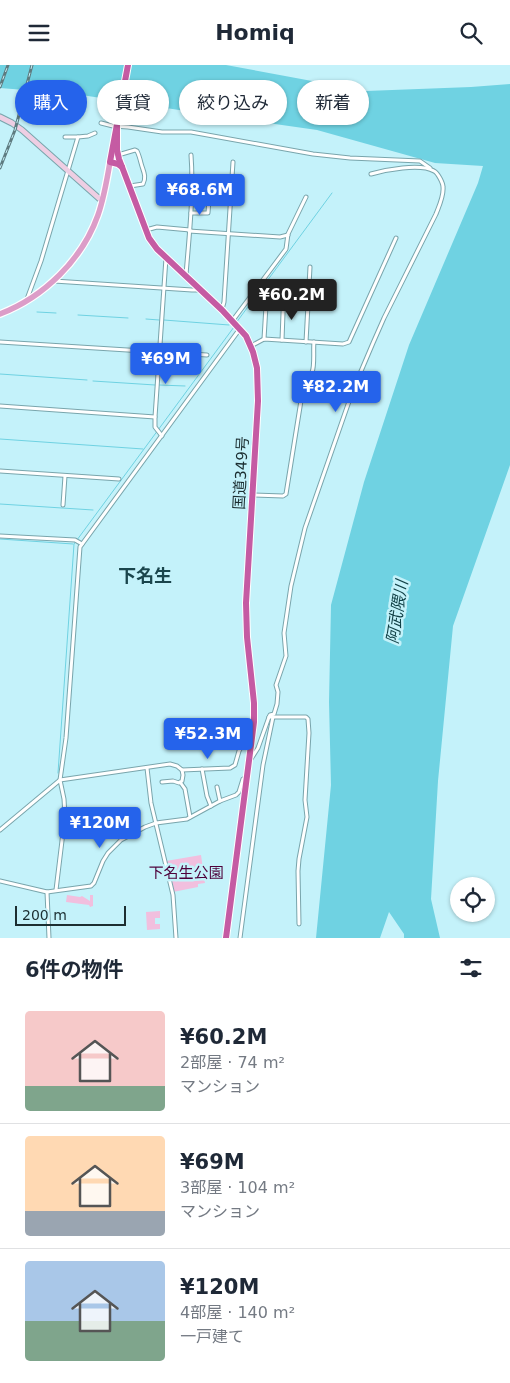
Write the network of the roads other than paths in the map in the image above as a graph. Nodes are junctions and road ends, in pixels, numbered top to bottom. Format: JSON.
{"nodes":[{"id":1,"x":128,"y":65,"type":"edge"},
{"id":2,"x":0,"y":117,"type":"edge"},
{"id":3,"x":109,"y":125,"type":"edge"},
{"id":4,"x":117,"y":127,"type":"junction"},
{"id":5,"x":95,"y":133,"type":"dead end"},
{"id":6,"x":65,"y":137,"type":"dead end"},
{"id":7,"x":78,"y":137,"type":"junction"},
{"id":8,"x":118,"y":155,"type":"junction"},
{"id":9,"x":191,"y":155,"type":"dead end"},
{"id":10,"x":110,"y":162,"type":"junction"},
{"id":11,"x":233,"y":162,"type":"dead end"},
{"id":12,"x":122,"y":167,"type":"junction"},
{"id":13,"x":68,"y":172,"type":"junction"},
{"id":14,"x":436,"y":172,"type":"junction"},
{"id":15,"x":371,"y":174,"type":"dead end"},
{"id":16,"x":130,"y":186,"type":"junction"},
{"id":17,"x":306,"y":197,"type":"dead end"},
{"id":18,"x":102,"y":201,"type":"junction"},
{"id":19,"x":231,"y":201,"type":"junction"},
{"id":20,"x":191,"y":213,"type":"junction"},
{"id":21,"x":145,"y":230,"type":"junction"},
{"id":22,"x":189,"y":230,"type":"junction"},
{"id":23,"x":228,"y":234,"type":"junction"},
{"id":24,"x":288,"y":234,"type":"junction"},
{"id":25,"x":396,"y":238,"type":"dead end"},
{"id":26,"x":166,"y":258,"type":"junction"},
{"id":27,"x":310,"y":267,"type":"dead end"},
{"id":28,"x":186,"y":276,"type":"junction"},
{"id":29,"x":54,"y":281,"type":"junction"},
{"id":30,"x":163,"y":288,"type":"junction"},
{"id":31,"x":200,"y":290,"type":"junction"},
{"id":32,"x":26,"y":301,"type":"junction"},
{"id":33,"x":222,"y":310,"type":"junction"},
{"id":34,"x":0,"y":314,"type":"edge"},
{"id":35,"x":236,"y":325,"type":"junction"},
{"id":36,"x":264,"y":339,"type":"junction"},
{"id":37,"x":282,"y":340,"type":"junction"},
{"id":38,"x":0,"y":342,"type":"edge"},
{"id":39,"x":306,"y":342,"type":"junction"},
{"id":40,"x":314,"y":342,"type":"junction"},
{"id":41,"x":251,"y":346,"type":"junction"},
{"id":42,"x":160,"y":352,"type":"junction"},
{"id":43,"x":207,"y":355,"type":"dead end"},
{"id":44,"x":0,"y":406,"type":"edge"},
{"id":45,"x":155,"y":417,"type":"junction"},
{"id":46,"x":161,"y":435,"type":"junction"},
{"id":47,"x":0,"y":471,"type":"edge"},
{"id":48,"x":66,"y":476,"type":"junction"},
{"id":49,"x":119,"y":479,"type":"dead end"},
{"id":50,"x":252,"y":495,"type":"junction"},
{"id":51,"x":63,"y":505,"type":"dead end"},
{"id":52,"x":0,"y":535,"type":"edge"},
{"id":53,"x":81,"y":543,"type":"junction"},
{"id":54,"x":271,"y":717,"type":"junction"},
{"id":55,"x":253,"y":727,"type":"junction"},
{"id":56,"x":249,"y":761,"type":"junction"},
{"id":57,"x":146,"y":768,"type":"junction"},
{"id":58,"x":202,"y":769,"type":"junction"},
{"id":59,"x":182,"y":771,"type":"junction"},
{"id":60,"x":246,"y":777,"type":"junction"},
{"id":61,"x":60,"y":781,"type":"junction"},
{"id":62,"x":162,"y":782,"type":"dead end"},
{"id":63,"x":180,"y":782,"type":"junction"},
{"id":64,"x":217,"y":787,"type":"dead end"},
{"id":65,"x":220,"y":801,"type":"junction"},
{"id":66,"x":211,"y":806,"type":"junction"},
{"id":67,"x":190,"y":817,"type":"junction"},
{"id":68,"x":156,"y":823,"type":"junction"},
{"id":69,"x":0,"y":830,"type":"edge"},
{"id":70,"x":0,"y":881,"type":"edge"},
{"id":71,"x":56,"y":890,"type":"junction"},
{"id":72,"x":47,"y":892,"type":"junction"},
{"id":73,"x":299,"y":924,"type":"dead end"},
{"id":74,"x":49,"y":938,"type":"edge"},
{"id":75,"x":176,"y":938,"type":"edge"},
{"id":76,"x":226,"y":938,"type":"edge"},
{"id":77,"x":240,"y":938,"type":"edge"}],
"edges":[{"from":1,"to":4,"type":"highway"},
{"from":2,"to":13,"type":"street"},
{"from":3,"to":4,"type":"street"},
{"from":4,"to":8,"type":"highway","name":"国道349号"},
{"from":4,"to":10,"type":"highway"},
{"from":4,"to":14,"type":"street"},
{"from":5,"to":7,"type":"street"},
{"from":6,"to":7,"type":"street"},
{"from":7,"to":13,"type":"street"},
{"from":8,"to":12,"type":"highway","name":"国道349号"},
{"from":8,"to":16,"type":"street"},
{"from":9,"to":20,"type":"street"},
{"from":10,"to":12,"type":"highway"},
{"from":10,"to":18,"type":"main road"},
{"from":11,"to":19,"type":"street"},
{"from":12,"to":16,"type":"highway","name":"国道349号"},
{"from":13,"to":18,"type":"street"},
{"from":13,"to":32,"type":"street"},
{"from":14,"to":15,"type":"street"},
{"from":14,"to":54,"type":"street"},
{"from":16,"to":21,"type":"highway","name":"国道349号"},
{"from":17,"to":24,"type":"street"},
{"from":18,"to":29,"type":"main road"},
{"from":19,"to":20,"type":"street"},
{"from":19,"to":23,"type":"street"},
{"from":20,"to":22,"type":"street"},
{"from":21,"to":22,"type":"street"},
{"from":21,"to":26,"type":"highway","name":"国道349号"},
{"from":22,"to":23,"type":"street"},
{"from":22,"to":28,"type":"street"},
{"from":23,"to":24,"type":"street"},
{"from":23,"to":33,"type":"street"},
{"from":24,"to":35,"type":"street"},
{"from":25,"to":40,"type":"street"},
{"from":26,"to":28,"type":"highway","name":"国道349号"},
{"from":26,"to":30,"type":"street"},
{"from":27,"to":39,"type":"street"},
{"from":28,"to":31,"type":"highway","name":"国道349号"},
{"from":29,"to":30,"type":"street"},
{"from":29,"to":32,"type":"main road"},
{"from":30,"to":31,"type":"street"},
{"from":30,"to":42,"type":"street"},
{"from":31,"to":33,"type":"highway","name":"国道349号"},
{"from":32,"to":34,"type":"main road"},
{"from":33,"to":35,"type":"highway","name":"国道349号"},
{"from":35,"to":41,"type":"highway","name":"国道349号"},
{"from":35,"to":46,"type":"street"},
{"from":36,"to":37,"type":"street"},
{"from":36,"to":37,"type":"street"},
{"from":36,"to":41,"type":"street"},
{"from":37,"to":39,"type":"street"},
{"from":38,"to":42,"type":"street"},
{"from":39,"to":40,"type":"street"},
{"from":40,"to":50,"type":"street"},
{"from":41,"to":50,"type":"highway","name":"国道349号"},
{"from":42,"to":43,"type":"street"},
{"from":42,"to":45,"type":"street"},
{"from":44,"to":45,"type":"street"},
{"from":45,"to":46,"type":"street"},
{"from":46,"to":53,"type":"street"},
{"from":47,"to":48,"type":"street"},
{"from":48,"to":49,"type":"street"},
{"from":48,"to":51,"type":"street"},
{"from":50,"to":55,"type":"highway","name":"国道349号"},
{"from":52,"to":53,"type":"street"},
{"from":53,"to":61,"type":"street"},
{"from":54,"to":56,"type":"street"},
{"from":54,"to":73,"type":"street"},
{"from":54,"to":77,"type":"street"},
{"from":55,"to":56,"type":"highway","name":"国道349号"},
{"from":55,"to":58,"type":"street"},
{"from":56,"to":60,"type":"highway","name":"国道349号"},
{"from":57,"to":59,"type":"street"},
{"from":57,"to":61,"type":"street"},
{"from":57,"to":68,"type":"street"},
{"from":58,"to":59,"type":"street"},
{"from":58,"to":66,"type":"street"},
{"from":59,"to":63,"type":"street"},
{"from":60,"to":65,"type":"street"},
{"from":60,"to":76,"type":"highway","name":"国道349号"},
{"from":61,"to":69,"type":"street"},
{"from":61,"to":71,"type":"street"},
{"from":62,"to":63,"type":"street"},
{"from":63,"to":67,"type":"street"},
{"from":64,"to":65,"type":"street"},
{"from":65,"to":66,"type":"street"},
{"from":66,"to":67,"type":"street"},
{"from":67,"to":68,"type":"street"},
{"from":68,"to":71,"type":"street"},
{"from":68,"to":75,"type":"street"},
{"from":70,"to":72,"type":"street"},
{"from":71,"to":72,"type":"street"},
{"from":72,"to":74,"type":"street"}]}
